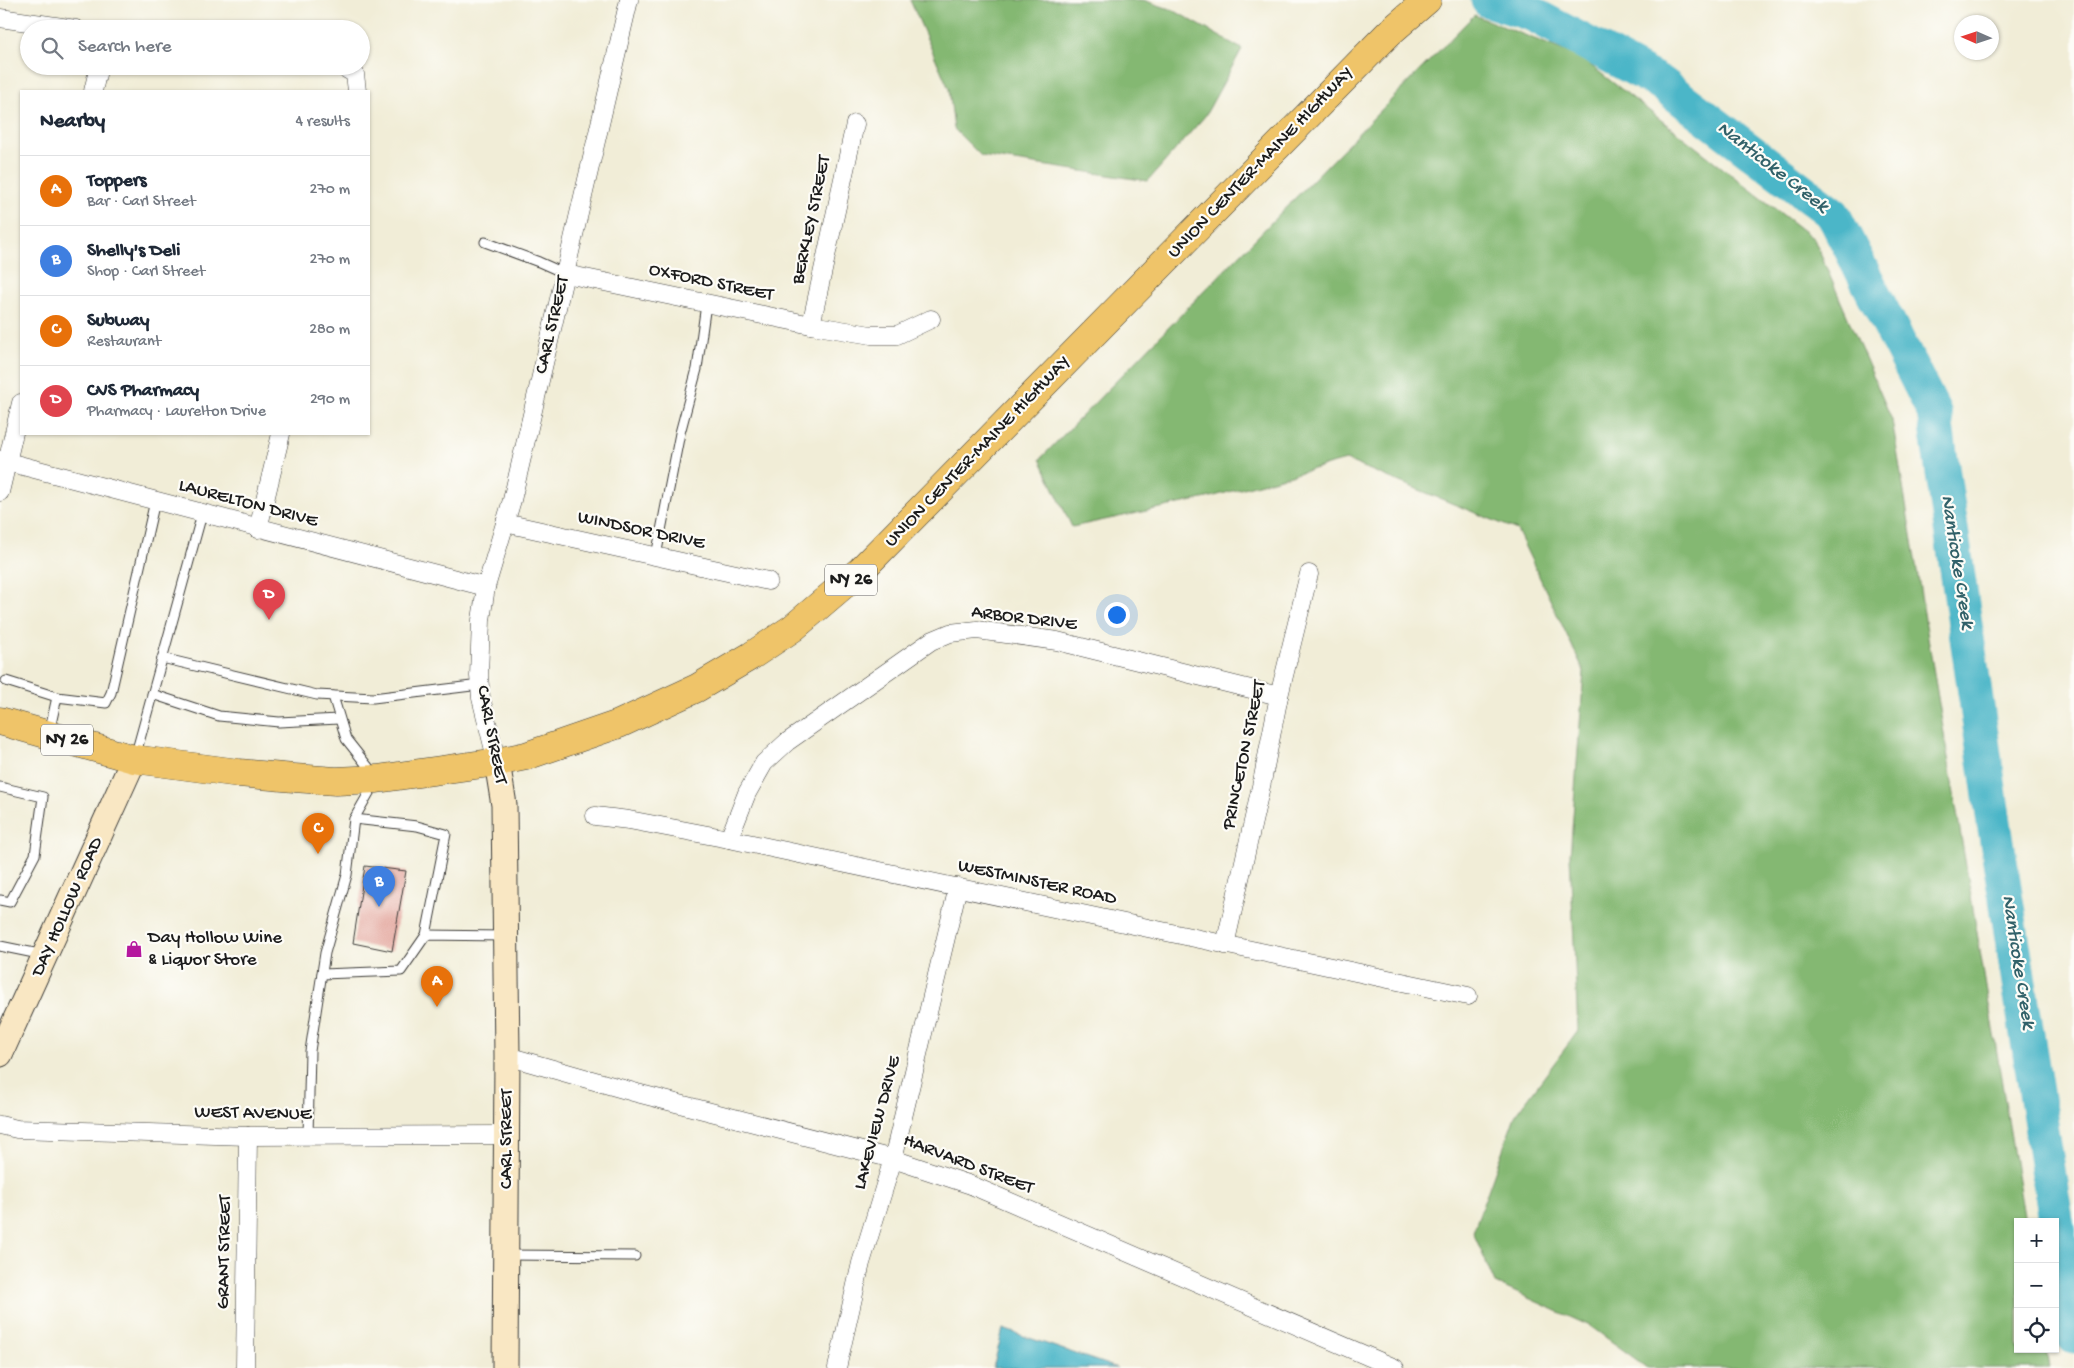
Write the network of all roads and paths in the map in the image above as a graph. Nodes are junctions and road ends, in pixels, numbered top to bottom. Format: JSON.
{"nodes":[{"id":1,"x":629,"y":0,"type":"edge"},
{"id":2,"x":1427,"y":0,"type":"edge"},
{"id":3,"x":0,"y":18,"type":"edge"},
{"id":4,"x":20,"y":21,"type":"edge"},
{"id":5,"x":97,"y":75,"type":"edge"},
{"id":6,"x":355,"y":75,"type":"edge"},
{"id":7,"x":93,"y":90,"type":"edge"},
{"id":8,"x":357,"y":90,"type":"edge"},
{"id":9,"x":855,"y":124,"type":"dead end"},
{"id":10,"x":484,"y":242,"type":"dead end"},
{"id":11,"x":566,"y":274,"type":"junction"},
{"id":12,"x":706,"y":304,"type":"junction"},
{"id":13,"x":931,"y":319,"type":"dead end"},
{"id":14,"x":811,"y":325,"type":"junction"},
{"id":15,"x":20,"y":406,"type":"edge"},
{"id":16,"x":281,"y":435,"type":"edge"},
{"id":17,"x":4,"y":461,"type":"edge"},
{"id":18,"x":0,"y":492,"type":"edge"},
{"id":19,"x":155,"y":501,"type":"junction"},
{"id":20,"x":202,"y":514,"type":"junction"},
{"id":21,"x":505,"y":523,"type":"junction"},
{"id":22,"x":258,"y":529,"type":"junction"},
{"id":23,"x":656,"y":556,"type":"junction"},
{"id":24,"x":1309,"y":574,"type":"dead end"},
{"id":25,"x":768,"y":581,"type":"dead end"},
{"id":26,"x":486,"y":587,"type":"junction"},
{"id":27,"x":162,"y":658,"type":"junction"},
{"id":28,"x":6,"y":681,"type":"dead end"},
{"id":29,"x":480,"y":685,"type":"junction"},
{"id":30,"x":152,"y":694,"type":"junction"},
{"id":31,"x":333,"y":696,"type":"junction"},
{"id":32,"x":1279,"y":696,"type":"junction"},
{"id":33,"x":57,"y":697,"type":"junction"},
{"id":34,"x":339,"y":719,"type":"junction"},
{"id":35,"x":0,"y":721,"type":"edge"},
{"id":36,"x":49,"y":735,"type":"junction"},
{"id":37,"x":134,"y":759,"type":"junction"},
{"id":38,"x":497,"y":762,"type":"junction"},
{"id":39,"x":377,"y":779,"type":"junction"},
{"id":40,"x":0,"y":787,"type":"edge"},
{"id":41,"x":595,"y":816,"type":"dead end"},
{"id":42,"x":354,"y":819,"type":"junction"},
{"id":43,"x":729,"y":839,"type":"junction"},
{"id":44,"x":958,"y":887,"type":"junction"},
{"id":45,"x":0,"y":900,"type":"edge"},
{"id":46,"x":426,"y":935,"type":"junction"},
{"id":47,"x":506,"y":936,"type":"junction"},
{"id":48,"x":1225,"y":945,"type":"junction"},
{"id":49,"x":0,"y":946,"type":"edge"},
{"id":50,"x":46,"y":956,"type":"junction"},
{"id":51,"x":322,"y":974,"type":"junction"},
{"id":52,"x":1468,"y":996,"type":"dead end"},
{"id":53,"x":0,"y":1054,"type":"edge"},
{"id":54,"x":507,"y":1056,"type":"junction"},
{"id":55,"x":0,"y":1125,"type":"edge"},
{"id":56,"x":507,"y":1135,"type":"junction"},
{"id":57,"x":248,"y":1136,"type":"junction"},
{"id":58,"x":308,"y":1136,"type":"junction"},
{"id":59,"x":892,"y":1159,"type":"junction"},
{"id":60,"x":506,"y":1255,"type":"junction"},
{"id":61,"x":635,"y":1256,"type":"dead end"},
{"id":62,"x":246,"y":1368,"type":"edge"},
{"id":63,"x":505,"y":1368,"type":"edge"},
{"id":64,"x":837,"y":1368,"type":"edge"},
{"id":65,"x":1395,"y":1368,"type":"edge"}],
"edges":[{"from":1,"to":11,"type":"street","name":"CARL STREET"},
{"from":2,"to":38,"type":"main road","name":"UNION CENTER-MAINE HIGHWAY","number":"NY 26"},
{"from":3,"to":4,"type":"street"},
{"from":5,"to":7,"type":"street"},
{"from":6,"to":8,"type":"street"},
{"from":9,"to":14,"type":"street","name":"BERKLEY STREET"},
{"from":10,"to":11,"type":"lane","name":"OXFORD STREET"},
{"from":11,"to":12,"type":"street","name":"OXFORD STREET"},
{"from":11,"to":21,"type":"street","name":"CARL STREET"},
{"from":12,"to":14,"type":"street","name":"OXFORD STREET"},
{"from":12,"to":23,"type":"lane"},
{"from":13,"to":14,"type":"street","name":"OXFORD STREET"},
{"from":15,"to":17,"type":"street"},
{"from":16,"to":22,"type":"street"},
{"from":17,"to":18,"type":"street"},
{"from":17,"to":19,"type":"street","name":"LAURELTON DRIVE"},
{"from":19,"to":20,"type":"street","name":"LAURELTON DRIVE"},
{"from":19,"to":33,"type":"lane"},
{"from":20,"to":22,"type":"street","name":"LAURELTON DRIVE"},
{"from":20,"to":27,"type":"lane"},
{"from":21,"to":23,"type":"street","name":"WINDSOR DRIVE"},
{"from":21,"to":26,"type":"street","name":"CARL STREET"},
{"from":22,"to":26,"type":"street","name":"LAURELTON DRIVE"},
{"from":23,"to":25,"type":"street","name":"WINDSOR DRIVE"},
{"from":24,"to":32,"type":"street","name":"PRINCETON STREET"},
{"from":26,"to":29,"type":"street","name":"CARL STREET"},
{"from":27,"to":30,"type":"lane"},
{"from":27,"to":31,"type":"lane"},
{"from":28,"to":33,"type":"lane"},
{"from":29,"to":31,"type":"lane"},
{"from":29,"to":38,"type":"street","name":"CARL STREET"},
{"from":30,"to":34,"type":"lane"},
{"from":30,"to":37,"type":"lane"},
{"from":31,"to":34,"type":"lane"},
{"from":32,"to":43,"type":"street","name":"ARBOR DRIVE"},
{"from":32,"to":48,"type":"street","name":"PRINCETON STREET"},
{"from":33,"to":36,"type":"lane"},
{"from":34,"to":39,"type":"lane"},
{"from":35,"to":36,"type":"main road","name":"UNION CENTER-MAINE HIGHWAY","number":"NY 26"},
{"from":36,"to":37,"type":"main road","name":"UNION CENTER-MAINE HIGHWAY","number":"NY 26"},
{"from":37,"to":39,"type":"main road","name":"UNION CENTER-MAINE HIGHWAY","number":"NY 26"},
{"from":37,"to":50,"type":"street","name":"DAY HOLLOW ROAD"},
{"from":38,"to":39,"type":"main road","name":"UNION CENTER-MAINE HIGHWAY","number":"NY 26"},
{"from":38,"to":47,"type":"street","name":"CARL STREET"},
{"from":39,"to":42,"type":"lane"},
{"from":40,"to":45,"type":"lane"},
{"from":41,"to":43,"type":"street","name":"WESTMINSTER ROAD"},
{"from":42,"to":46,"type":"lane"},
{"from":42,"to":51,"type":"lane"},
{"from":43,"to":44,"type":"street","name":"WESTMINSTER ROAD"},
{"from":44,"to":48,"type":"street","name":"WESTMINSTER ROAD"},
{"from":44,"to":59,"type":"street","name":"LAKEVIEW DRIVE"},
{"from":46,"to":47,"type":"lane"},
{"from":46,"to":51,"type":"lane"},
{"from":47,"to":54,"type":"street","name":"CARL STREET"},
{"from":48,"to":52,"type":"street","name":"WESTMINSTER ROAD"},
{"from":49,"to":50,"type":"lane"},
{"from":50,"to":53,"type":"street","name":"DAY HOLLOW ROAD"},
{"from":51,"to":58,"type":"lane"},
{"from":54,"to":56,"type":"street","name":"CARL STREET"},
{"from":54,"to":59,"type":"street","name":"HARVARD STREET"},
{"from":55,"to":57,"type":"street","name":"WEST AVENUE"},
{"from":56,"to":58,"type":"street","name":"WEST AVENUE"},
{"from":56,"to":60,"type":"street","name":"CARL STREET"},
{"from":57,"to":58,"type":"street","name":"WEST AVENUE"},
{"from":57,"to":62,"type":"street","name":"GRANT STREET"},
{"from":59,"to":64,"type":"street","name":"LAKEVIEW DRIVE"},
{"from":59,"to":65,"type":"street","name":"HARVARD STREET"},
{"from":60,"to":61,"type":"lane"},
{"from":60,"to":63,"type":"street","name":"CARL STREET"}]}
